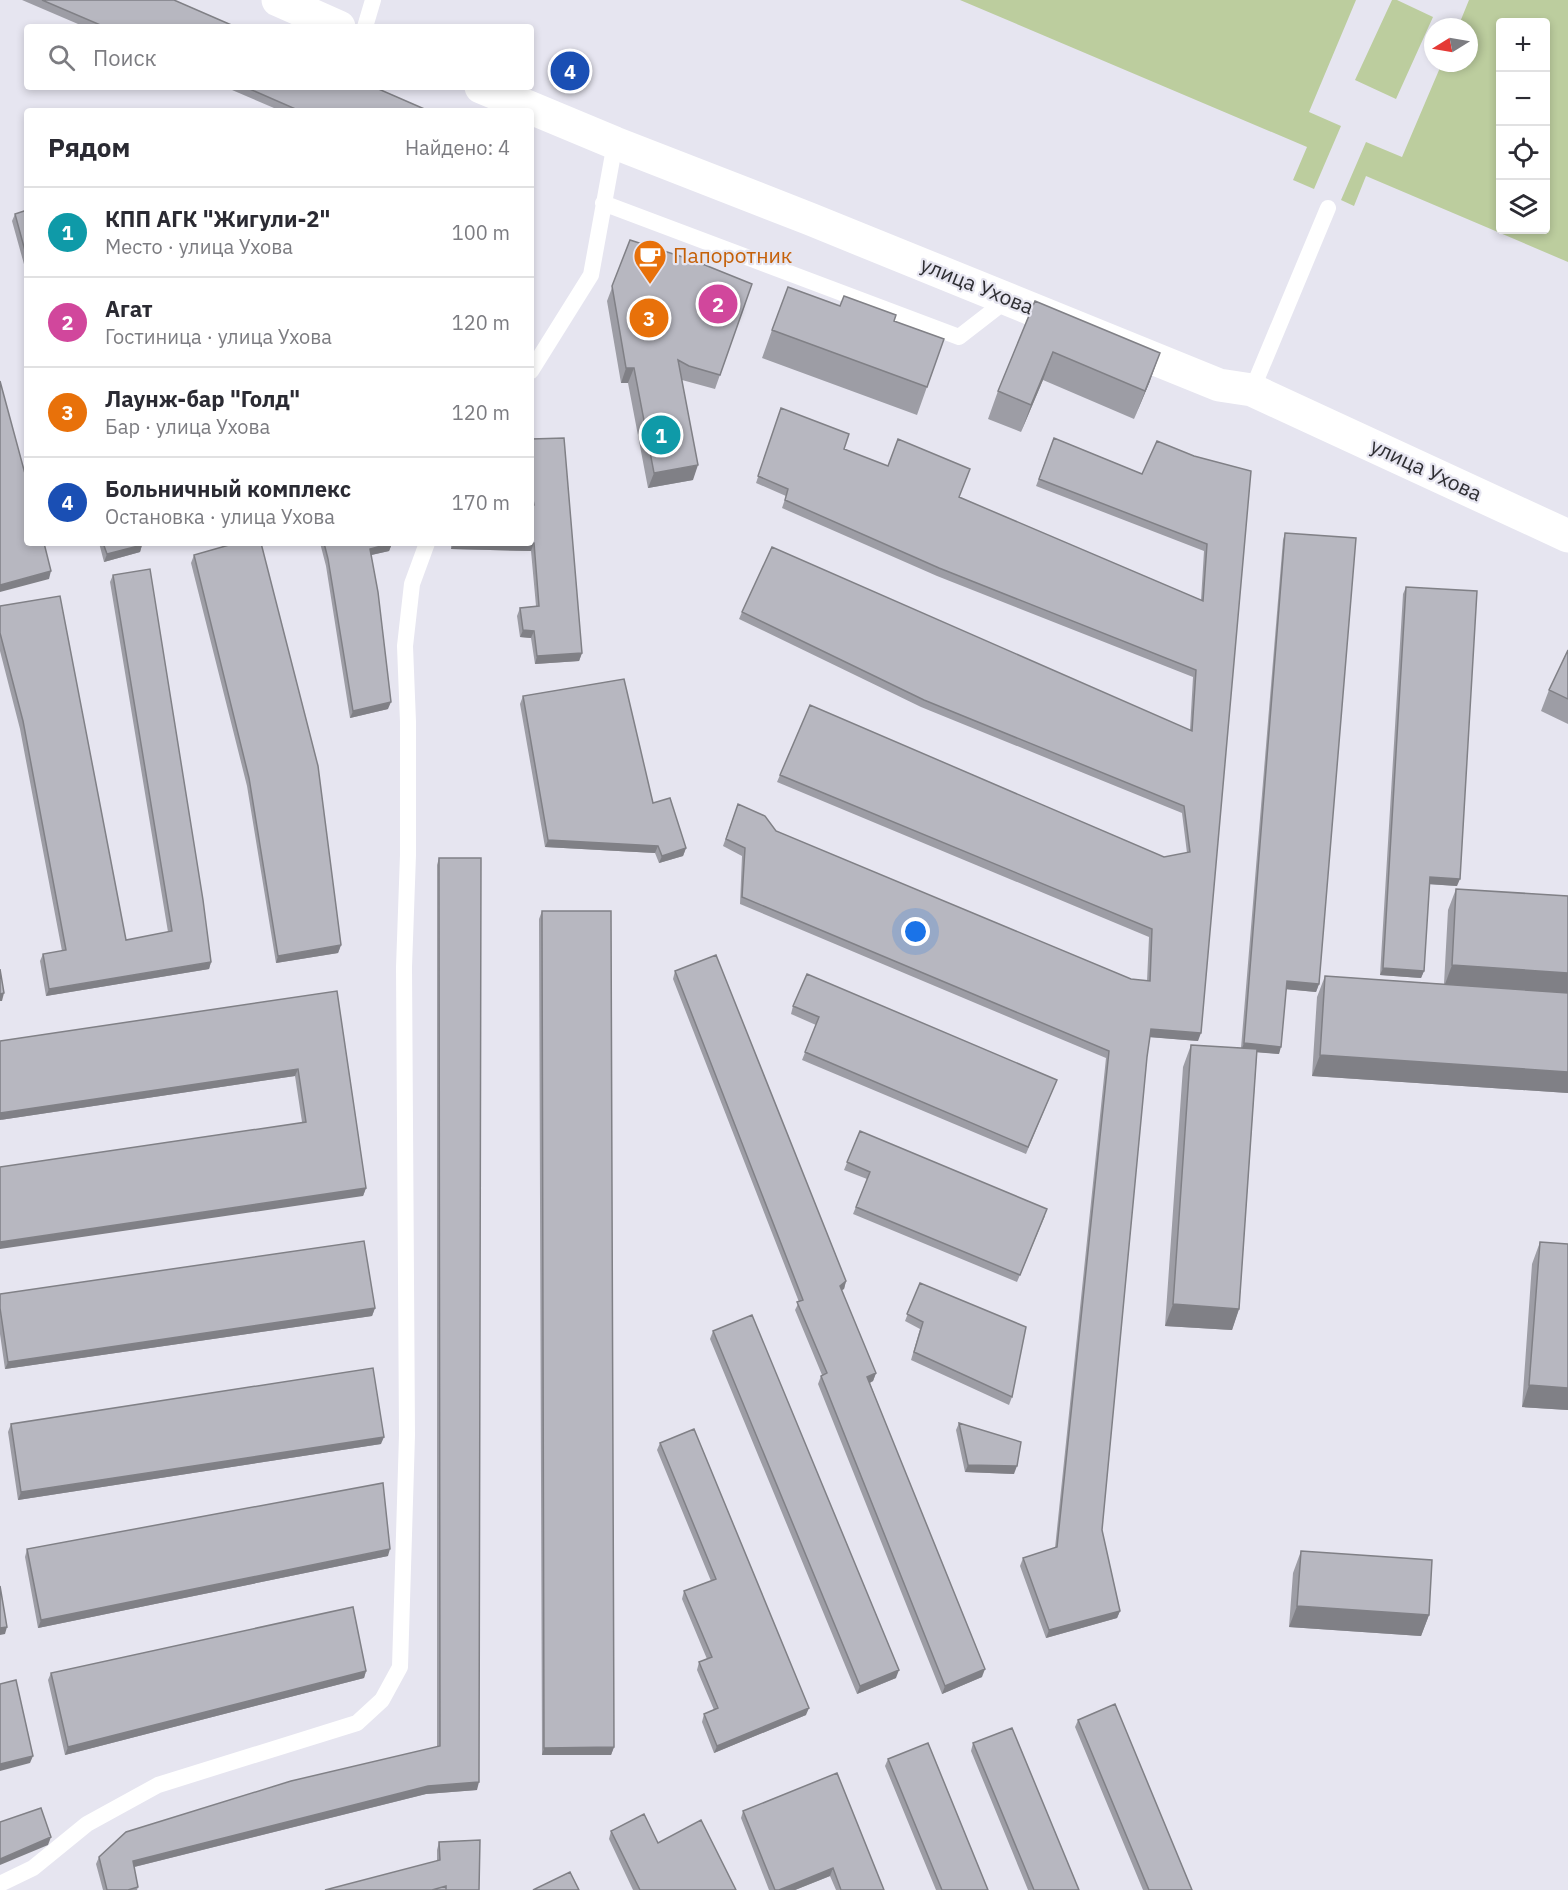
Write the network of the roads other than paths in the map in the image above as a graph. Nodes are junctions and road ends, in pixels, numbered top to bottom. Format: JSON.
{"nodes":[{"id":1,"x":278,"y":0,"type":"edge"},
{"id":2,"x":373,"y":0,"type":"edge"},
{"id":3,"x":332,"y":24,"type":"edge"},
{"id":4,"x":366,"y":24,"type":"edge"},
{"id":5,"x":489,"y":90,"type":"edge"},
{"id":6,"x":532,"y":108,"type":"edge"},
{"id":7,"x":534,"y":109,"type":"edge"},
{"id":8,"x":615,"y":143,"type":"junction"},
{"id":9,"x":603,"y":203,"type":"junction"},
{"id":10,"x":1328,"y":208,"type":"dead end"},
{"id":11,"x":1003,"y":296,"type":"junction"},
{"id":12,"x":534,"y":366,"type":"edge"},
{"id":13,"x":1252,"y":390,"type":"junction"},
{"id":14,"x":1568,"y":536,"type":"edge"},
{"id":15,"x":426,"y":546,"type":"edge"},
{"id":16,"x":0,"y":1884,"type":"edge"}],
"edges":[{"from":1,"to":3,"type":"street"},
{"from":2,"to":4,"type":"lane"},
{"from":5,"to":6,"type":"street","name":"улица Ухова"},
{"from":7,"to":8,"type":"street","name":"улица Ухова"},
{"from":8,"to":9,"type":"lane"},
{"from":8,"to":11,"type":"street","name":"улица Ухова"},
{"from":9,"to":11,"type":"lane"},
{"from":9,"to":12,"type":"lane"},
{"from":10,"to":13,"type":"lane"},
{"from":11,"to":13,"type":"street","name":"улица Ухова"},
{"from":13,"to":14,"type":"street","name":"улица Ухова"},
{"from":15,"to":16,"type":"lane"}]}
